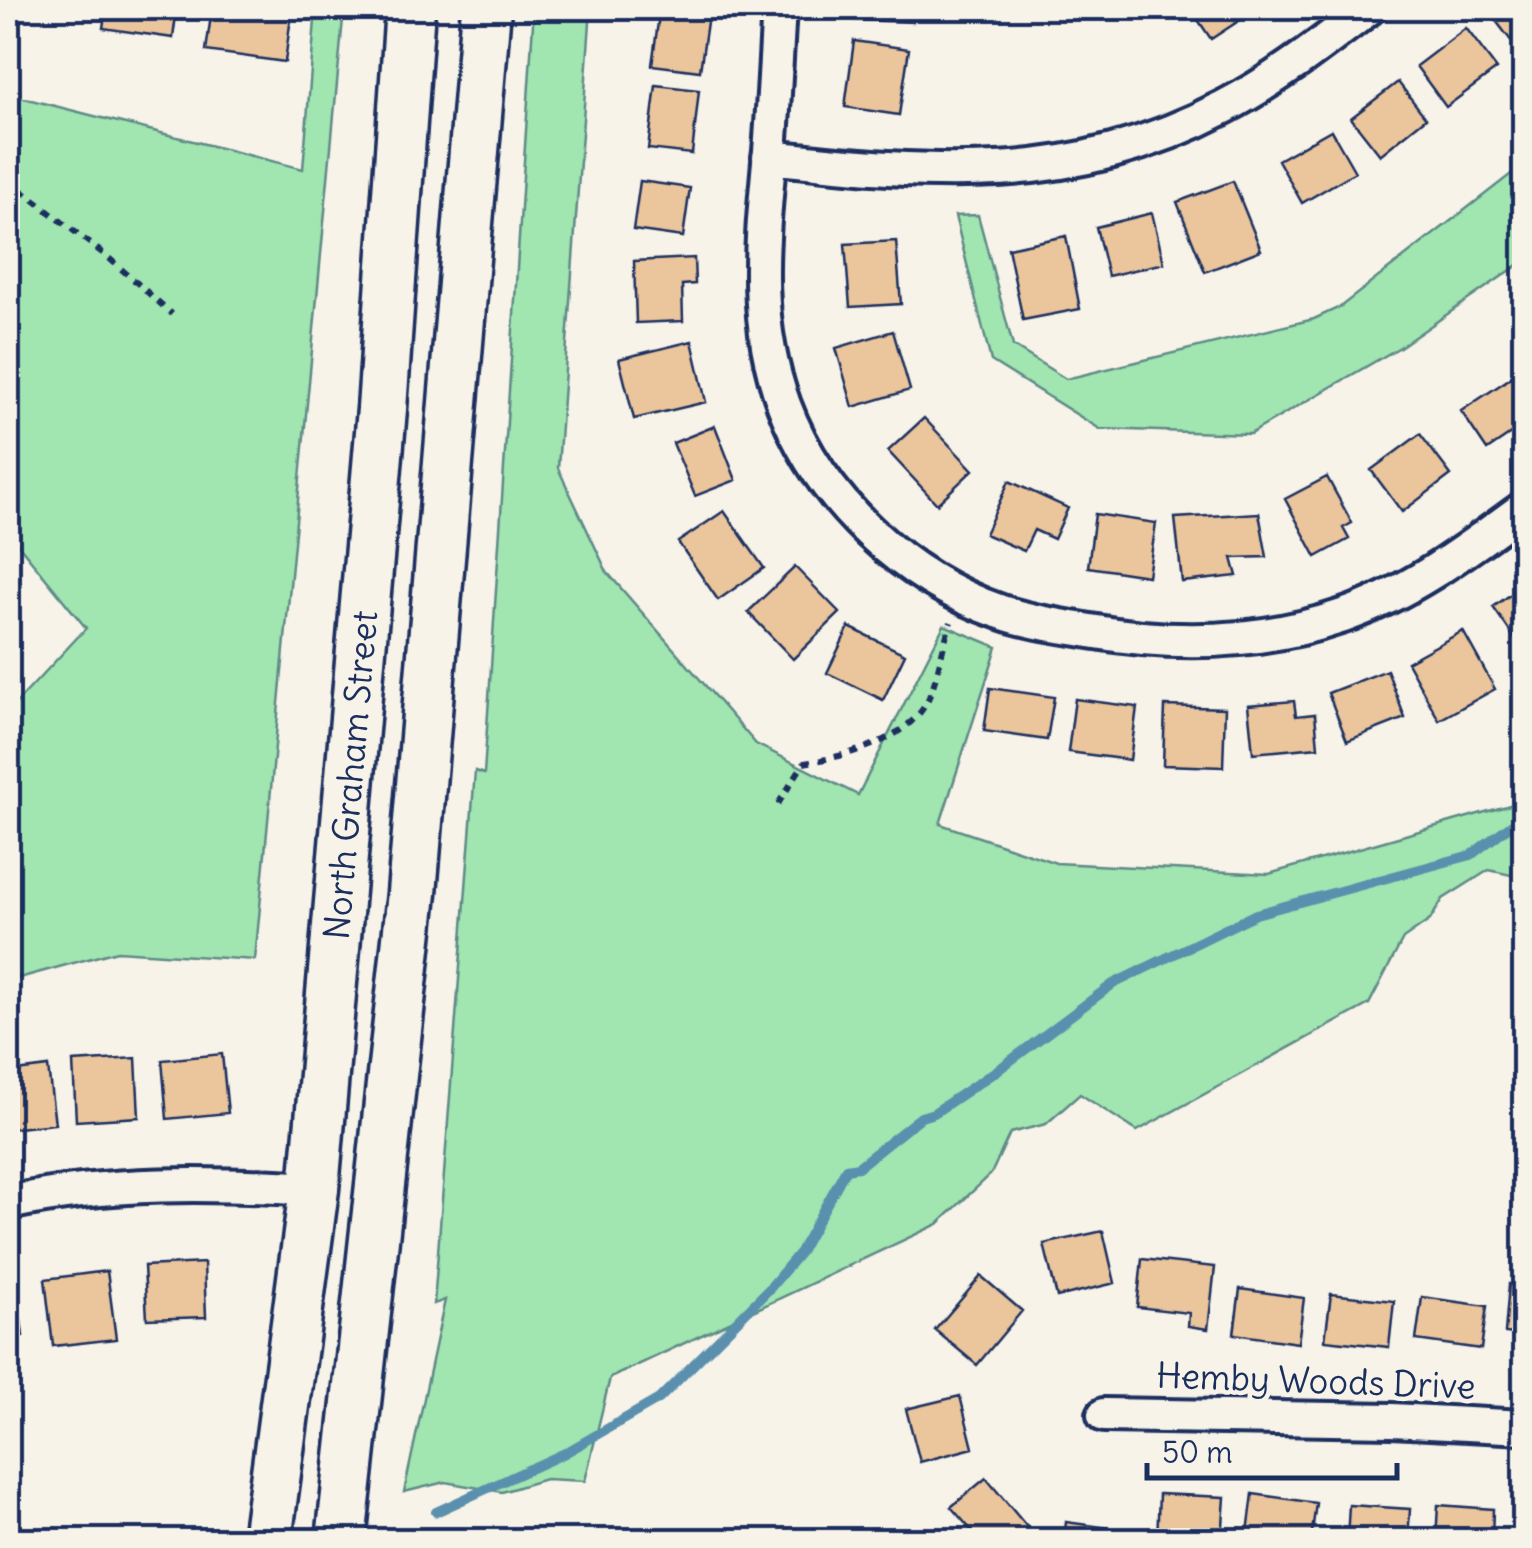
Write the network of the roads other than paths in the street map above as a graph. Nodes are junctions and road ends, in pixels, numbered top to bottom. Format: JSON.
{"nodes":[{"id":1,"x":410,"y":8,"type":"edge"},
{"id":2,"x":486,"y":8,"type":"edge"},
{"id":3,"x":779,"y":8,"type":"edge"},
{"id":4,"x":1369,"y":8,"type":"edge"},
{"id":5,"x":770,"y":157,"type":"junction"},
{"id":6,"x":1524,"y":508,"type":"edge"},
{"id":7,"x":314,"y":1189,"type":"junction"},
{"id":8,"x":8,"y":1203,"type":"edge"},
{"id":9,"x":1104,"y":1415,"type":"dead end"},
{"id":10,"x":1524,"y":1428,"type":"edge"},
{"id":11,"x":267,"y":1540,"type":"edge"},
{"id":12,"x":341,"y":1540,"type":"edge"}],
"edges":[{"from":1,"to":7,"type":"main road","name":"North Graham Street"},
{"from":2,"to":12,"type":"main road","name":"North Graham Street"},
{"from":3,"to":5,"type":"street"},
{"from":4,"to":5,"type":"street"},
{"from":5,"to":6,"type":"street"},
{"from":7,"to":8,"type":"street"},
{"from":7,"to":11,"type":"main road","name":"North Graham Street"},
{"from":9,"to":10,"type":"street","name":"Hemby Woods Drive"}]}
